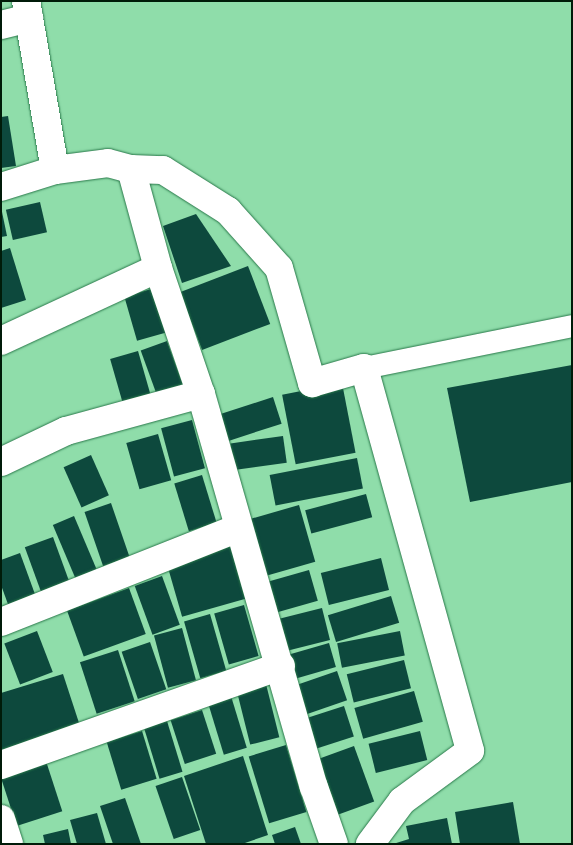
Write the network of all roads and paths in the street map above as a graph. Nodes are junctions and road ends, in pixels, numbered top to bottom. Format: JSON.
{"nodes":[{"id":1,"x":27,"y":10,"type":"edge"},
{"id":2,"x":1,"y":25,"type":"edge"},
{"id":3,"x":131,"y":169,"type":"junction"},
{"id":4,"x":55,"y":170,"type":"junction"},
{"id":5,"x":1,"y":187,"type":"edge"},
{"id":6,"x":158,"y":268,"type":"junction"},
{"id":7,"x":572,"y":326,"type":"edge"},
{"id":8,"x":1,"y":341,"type":"edge"},
{"id":9,"x":364,"y":368,"type":"junction"},
{"id":10,"x":201,"y":394,"type":"junction"},
{"id":11,"x":1,"y":462,"type":"edge"},
{"id":12,"x":238,"y":528,"type":"junction"},
{"id":13,"x":1,"y":622,"type":"edge"},
{"id":14,"x":281,"y":666,"type":"junction"},
{"id":15,"x":1,"y":765,"type":"edge"},
{"id":16,"x":1,"y":819,"type":"edge"},
{"id":17,"x":9,"y":844,"type":"edge"},
{"id":18,"x":334,"y":844,"type":"edge"},
{"id":19,"x":370,"y":844,"type":"edge"}],
"edges":[{"from":1,"to":2,"type":"street"},
{"from":1,"to":4,"type":"street"},
{"from":3,"to":4,"type":"street"},
{"from":3,"to":6,"type":"street"},
{"from":3,"to":9,"type":"street"},
{"from":4,"to":5,"type":"street"},
{"from":6,"to":8,"type":"street"},
{"from":6,"to":10,"type":"street"},
{"from":7,"to":9,"type":"lane"},
{"from":9,"to":19,"type":"street"},
{"from":10,"to":11,"type":"street"},
{"from":10,"to":12,"type":"street"},
{"from":12,"to":13,"type":"street"},
{"from":12,"to":14,"type":"street"},
{"from":14,"to":15,"type":"street"},
{"from":14,"to":18,"type":"street"},
{"from":16,"to":17,"type":"street"}]}
